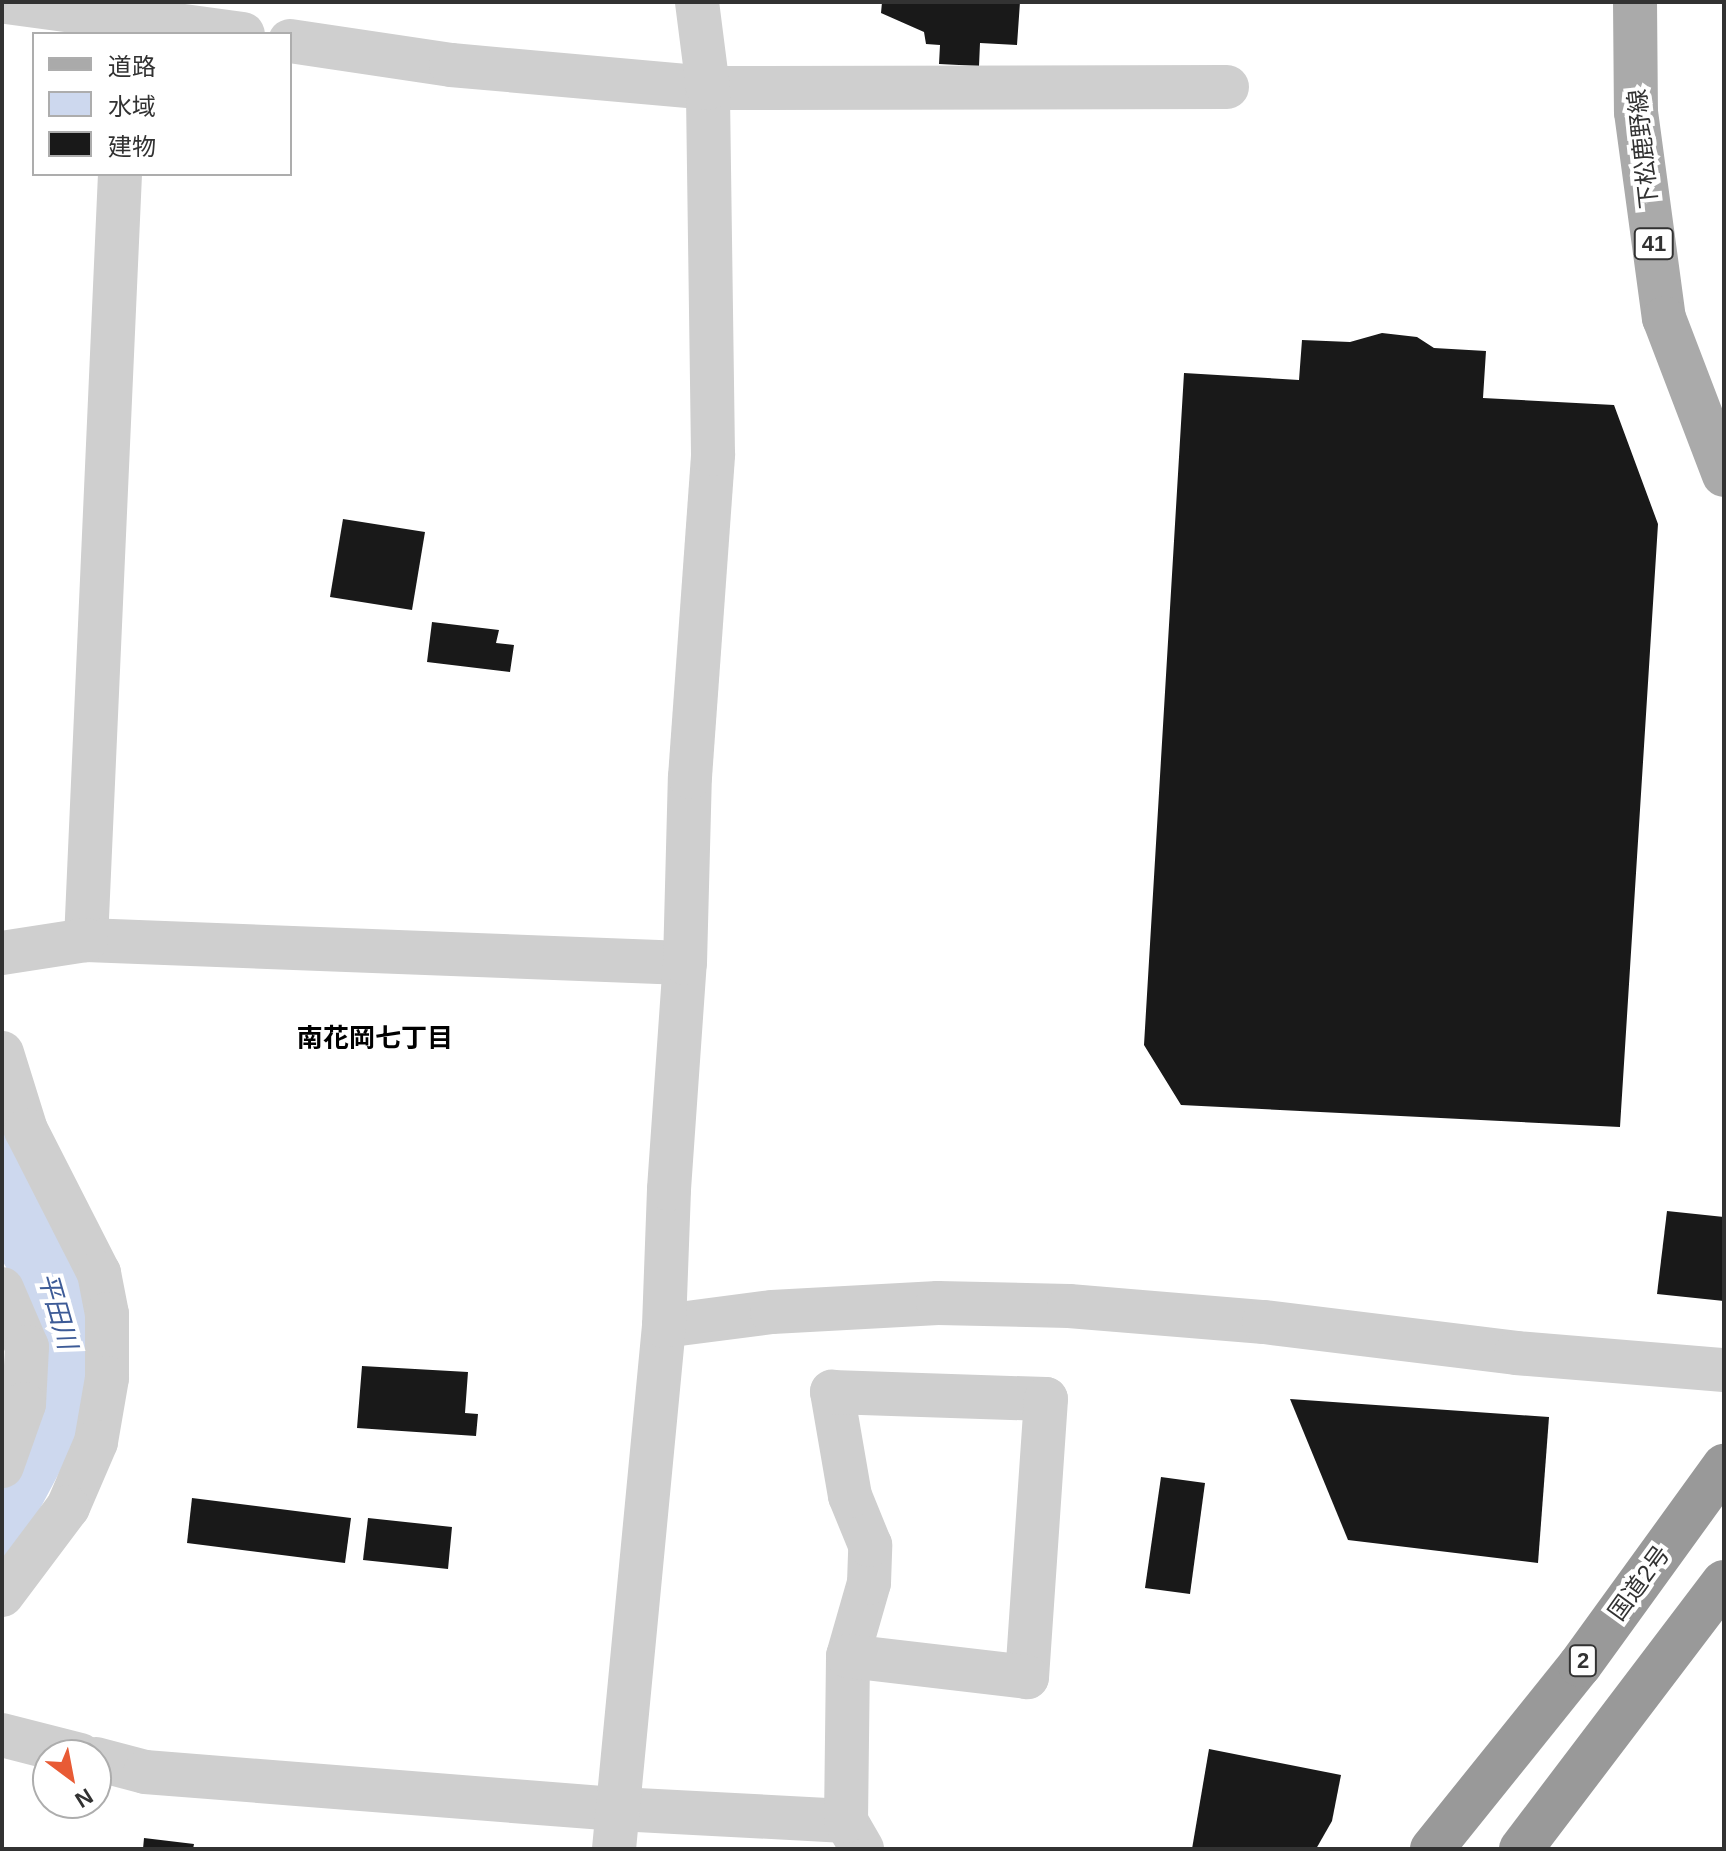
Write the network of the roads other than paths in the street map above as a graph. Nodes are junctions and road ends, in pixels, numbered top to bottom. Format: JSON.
{"nodes":[{"id":1,"x":6,"y":2,"type":"edge"},
{"id":2,"x":697,"y":2,"type":"edge"},
{"id":3,"x":1635,"y":2,"type":"edge"},
{"id":4,"x":127,"y":18,"type":"edge"},
{"id":5,"x":228,"y":32,"type":"edge"},
{"id":6,"x":292,"y":41,"type":"edge"},
{"id":7,"x":1227,"y":87,"type":"dead end"},
{"id":8,"x":708,"y":88,"type":"junction"},
{"id":9,"x":120,"y":176,"type":"edge"},
{"id":10,"x":1724,"y":475,"type":"edge"},
{"id":11,"x":86,"y":940,"type":"junction"},
{"id":12,"x":2,"y":953,"type":"edge"},
{"id":13,"x":685,"y":963,"type":"junction"},
{"id":14,"x":3,"y":1066,"type":"edge"},
{"id":15,"x":2,"y":1289,"type":"edge"},
{"id":16,"x":664,"y":1326,"type":"junction"},
{"id":17,"x":1724,"y":1370,"type":"edge"},
{"id":18,"x":2,"y":1466,"type":"edge"},
{"id":19,"x":1724,"y":1466,"type":"edge"},
{"id":20,"x":1724,"y":1582,"type":"edge"},
{"id":21,"x":2,"y":1595,"type":"edge"},
{"id":22,"x":848,"y":1656,"type":"junction"},
{"id":23,"x":2,"y":1735,"type":"edge"},
{"id":24,"x":32,"y":1743,"type":"edge"},
{"id":25,"x":112,"y":1763,"type":"edge"},
{"id":26,"x":616,"y":1829,"type":"edge"},
{"id":27,"x":854,"y":1835,"type":"edge"},
{"id":28,"x":1432,"y":1849,"type":"edge"},
{"id":29,"x":1521,"y":1849,"type":"edge"}],
"edges":[{"from":1,"to":4,"type":"street"},
{"from":2,"to":8,"type":"street"},
{"from":3,"to":10,"type":"main road","name":"下松鹿野線","number":"41"},
{"from":4,"to":5,"type":"street"},
{"from":6,"to":8,"type":"street"},
{"from":7,"to":8,"type":"street"},
{"from":8,"to":13,"type":"street"},
{"from":9,"to":11,"type":"street"},
{"from":11,"to":12,"type":"street"},
{"from":11,"to":13,"type":"street"},
{"from":13,"to":16,"type":"street"},
{"from":14,"to":21,"type":"street"},
{"from":15,"to":18,"type":"street"},
{"from":16,"to":17,"type":"street"},
{"from":16,"to":26,"type":"street"},
{"from":19,"to":28,"type":"highway","name":"国道2号","number":"2"},
{"from":20,"to":29,"type":"highway"},
{"from":22,"to":22,"type":"street"},
{"from":22,"to":27,"type":"street"},
{"from":23,"to":24,"type":"street"},
{"from":25,"to":26,"type":"street"},
{"from":26,"to":27,"type":"street"}]}
